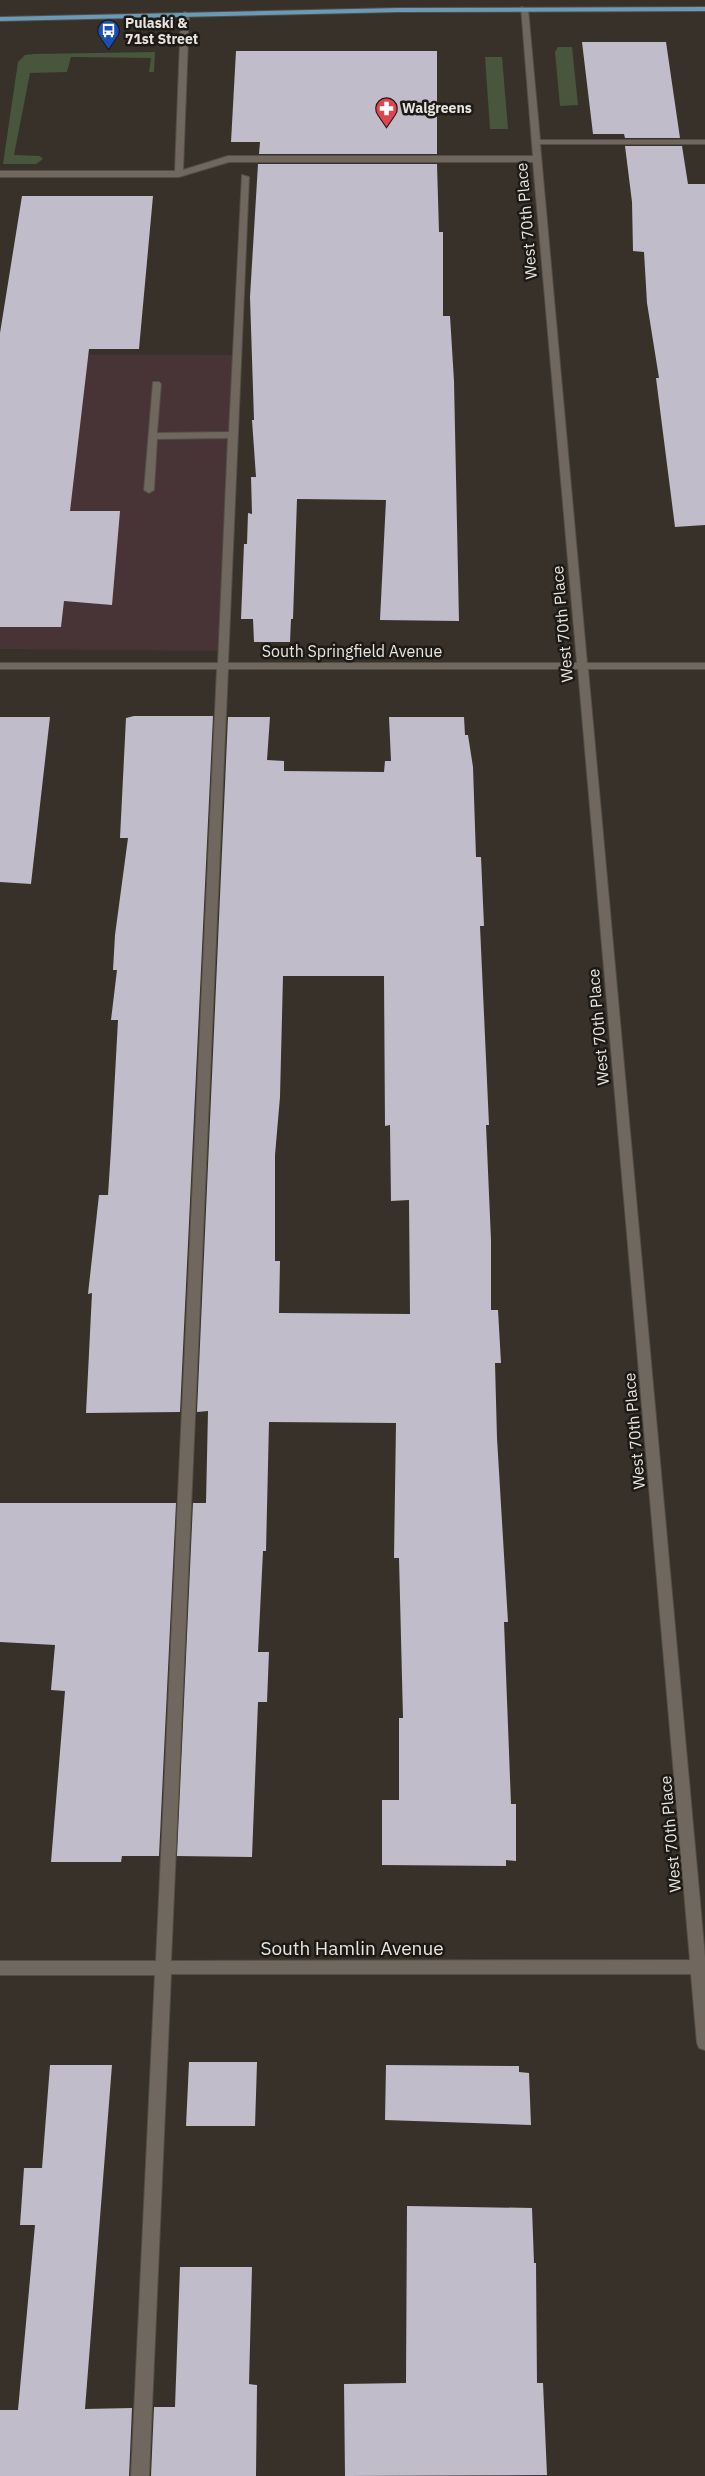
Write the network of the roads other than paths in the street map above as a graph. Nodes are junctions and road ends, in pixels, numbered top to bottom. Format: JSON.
{"nodes":[{"id":1,"x":524,"y":9,"type":"junction"},
{"id":2,"x":705,"y":9,"type":"edge"},
{"id":3,"x":185,"y":14,"type":"junction"},
{"id":4,"x":0,"y":19,"type":"edge"},
{"id":5,"x":535,"y":142,"type":"junction"},
{"id":6,"x":705,"y":142,"type":"edge"},
{"id":7,"x":537,"y":159,"type":"junction"},
{"id":8,"x":0,"y":174,"type":"edge"},
{"id":9,"x":178,"y":174,"type":"junction"},
{"id":10,"x":245,"y":178,"type":"dead end"},
{"id":11,"x":156,"y":384,"type":"dead end"},
{"id":12,"x":233,"y":435,"type":"junction"},
{"id":13,"x":154,"y":436,"type":"junction"},
{"id":14,"x":149,"y":490,"type":"dead end"},
{"id":15,"x":0,"y":666,"type":"edge"},
{"id":16,"x":223,"y":666,"type":"junction"},
{"id":17,"x":582,"y":666,"type":"junction"},
{"id":18,"x":705,"y":666,"type":"edge"},
{"id":19,"x":0,"y":1968,"type":"edge"},
{"id":20,"x":162,"y":1968,"type":"junction"},
{"id":21,"x":701,"y":1968,"type":"edge"},
{"id":22,"x":705,"y":2043,"type":"edge"},
{"id":23,"x":140,"y":2476,"type":"edge"}],
"edges":[{"from":1,"to":2,"type":"main road"},
{"from":1,"to":3,"type":"main road"},
{"from":1,"to":5,"type":"street","name":"West 70th Place"},
{"from":3,"to":4,"type":"main road"},
{"from":3,"to":9,"type":"street"},
{"from":5,"to":6,"type":"street"},
{"from":5,"to":7,"type":"street","name":"West 70th Place"},
{"from":7,"to":9,"type":"street"},
{"from":7,"to":17,"type":"street","name":"West 70th Place"},
{"from":8,"to":9,"type":"street"},
{"from":10,"to":12,"type":"street"},
{"from":11,"to":13,"type":"street"},
{"from":12,"to":13,"type":"street"},
{"from":12,"to":16,"type":"street"},
{"from":13,"to":14,"type":"street"},
{"from":15,"to":16,"type":"street","name":"South Springfield Avenue"},
{"from":16,"to":17,"type":"street","name":"South Springfield Avenue"},
{"from":16,"to":20,"type":"street"},
{"from":17,"to":18,"type":"street","name":"South Springfield Avenue"},
{"from":17,"to":21,"type":"street","name":"West 70th Place"},
{"from":19,"to":20,"type":"street","name":"South Hamlin Avenue"},
{"from":20,"to":21,"type":"street","name":"South Hamlin Avenue"},
{"from":20,"to":23,"type":"street"},
{"from":21,"to":22,"type":"street","name":"West 70th Place"}]}
